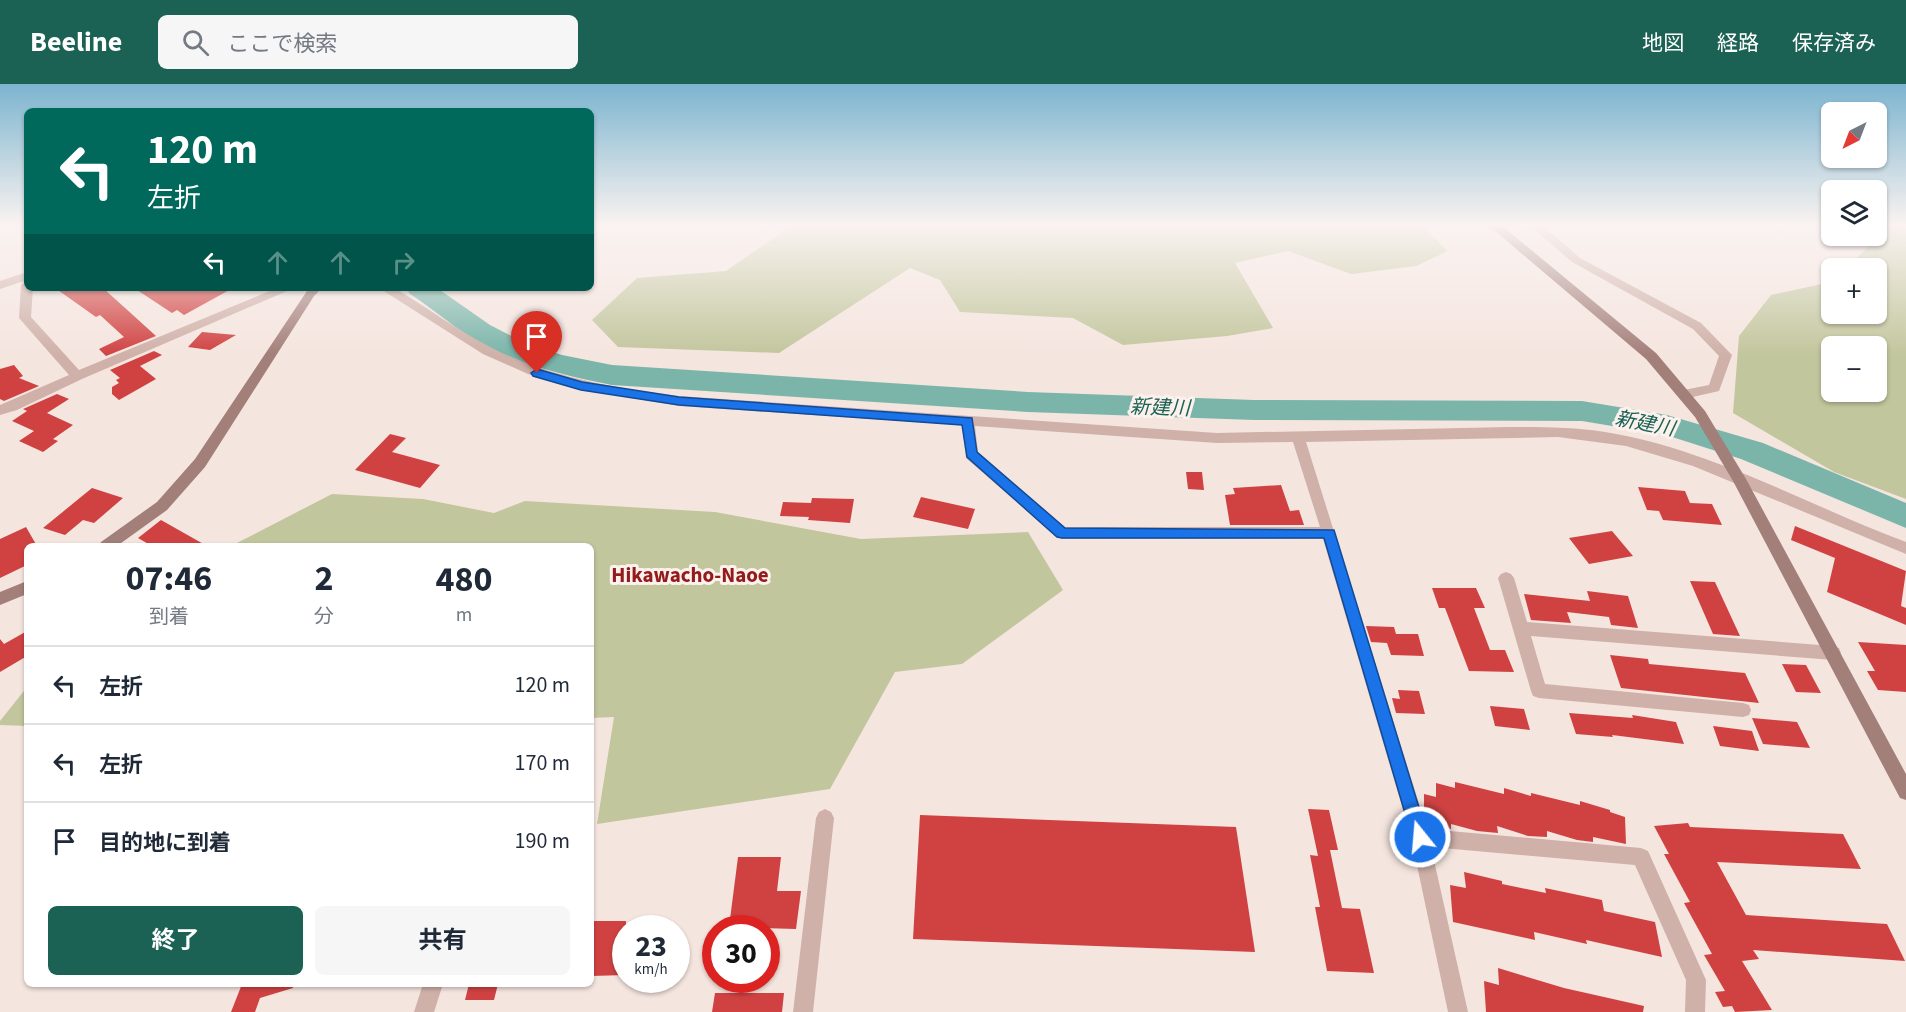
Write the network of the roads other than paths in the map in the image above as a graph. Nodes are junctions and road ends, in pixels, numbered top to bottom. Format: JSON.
{"nodes":[{"id":1,"x":1546,"y":268,"type":"edge"},
{"id":2,"x":1591,"y":268,"type":"edge"},
{"id":3,"x":24,"y":277,"type":"edge"},
{"id":4,"x":0,"y":285,"type":"edge"},
{"id":5,"x":27,"y":291,"type":"edge"},
{"id":6,"x":281,"y":291,"type":"edge"},
{"id":7,"x":312,"y":291,"type":"edge"},
{"id":8,"x":390,"y":291,"type":"edge"},
{"id":9,"x":77,"y":376,"type":"junction"},
{"id":10,"x":1684,"y":394,"type":"junction"},
{"id":11,"x":0,"y":410,"type":"edge"},
{"id":12,"x":968,"y":421,"type":"junction"},
{"id":13,"x":1298,"y":438,"type":"junction"},
{"id":14,"x":1739,"y":478,"type":"junction"},
{"id":15,"x":1329,"y":533,"type":"junction"},
{"id":16,"x":110,"y":543,"type":"edge"},
{"id":17,"x":1906,"y":548,"type":"edge"},
{"id":18,"x":1506,"y":578,"type":"dead end"},
{"id":19,"x":24,"y":588,"type":"edge"},
{"id":20,"x":0,"y":599,"type":"edge"},
{"id":21,"x":1519,"y":628,"type":"junction"},
{"id":22,"x":1833,"y":652,"type":"junction"},
{"id":23,"x":1743,"y":710,"type":"dead end"},
{"id":24,"x":1906,"y":792,"type":"edge"},
{"id":25,"x":825,"y":818,"type":"dead end"},
{"id":26,"x":1420,"y":837,"type":"junction"},
{"id":27,"x":432,"y":987,"type":"edge"},
{"id":28,"x":424,"y":1012,"type":"edge"},
{"id":29,"x":803,"y":1012,"type":"edge"},
{"id":30,"x":1458,"y":1012,"type":"edge"},
{"id":31,"x":1695,"y":1012,"type":"edge"}],
"edges":[{"from":1,"to":10,"type":"street"},
{"from":2,"to":10,"type":"street"},
{"from":3,"to":4,"type":"street"},
{"from":5,"to":9,"type":"street"},
{"from":6,"to":9,"type":"street"},
{"from":7,"to":16,"type":"street"},
{"from":8,"to":12,"type":"street"},
{"from":9,"to":11,"type":"street"},
{"from":10,"to":14,"type":"street"},
{"from":12,"to":13,"type":"street"},
{"from":12,"to":15,"type":"street"},
{"from":13,"to":14,"type":"street"},
{"from":13,"to":15,"type":"street"},
{"from":14,"to":17,"type":"street"},
{"from":14,"to":22,"type":"street"},
{"from":15,"to":26,"type":"street"},
{"from":18,"to":21,"type":"street"},
{"from":19,"to":20,"type":"street"},
{"from":21,"to":22,"type":"street"},
{"from":21,"to":23,"type":"street"},
{"from":22,"to":24,"type":"street"},
{"from":25,"to":29,"type":"street"},
{"from":26,"to":30,"type":"street"},
{"from":26,"to":31,"type":"street"},
{"from":27,"to":28,"type":"street"}]}
